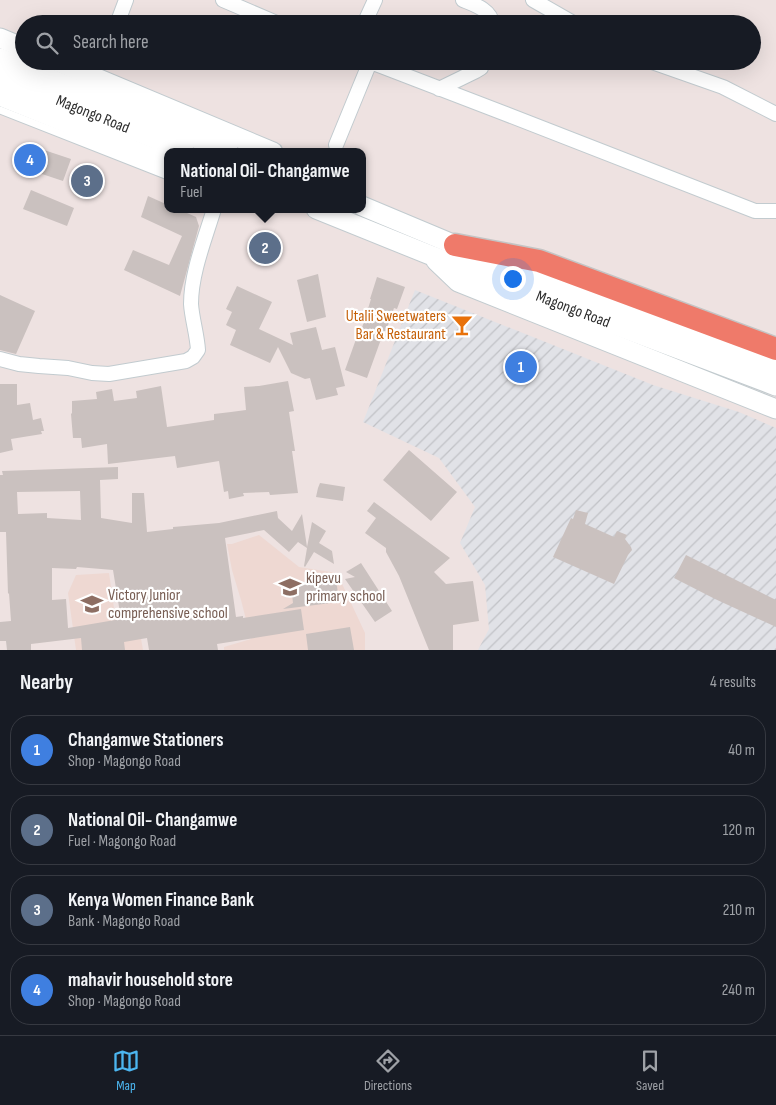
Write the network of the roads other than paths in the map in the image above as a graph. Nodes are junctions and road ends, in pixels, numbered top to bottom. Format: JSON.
{"nodes":[{"id":1,"x":126,"y":0,"type":"edge"},
{"id":2,"x":224,"y":0,"type":"edge"},
{"id":3,"x":374,"y":0,"type":"edge"},
{"id":4,"x":487,"y":0,"type":"edge"},
{"id":5,"x":533,"y":0,"type":"edge"},
{"id":6,"x":467,"y":2,"type":"edge"},
{"id":7,"x":120,"y":15,"type":"edge"},
{"id":8,"x":258,"y":15,"type":"edge"},
{"id":9,"x":368,"y":15,"type":"edge"},
{"id":10,"x":490,"y":15,"type":"edge"},
{"id":11,"x":559,"y":15,"type":"edge"},
{"id":12,"x":0,"y":38,"type":"edge"},
{"id":13,"x":15,"y":44,"type":"edge"},
{"id":14,"x":0,"y":58,"type":"edge"},
{"id":15,"x":15,"y":64,"type":"edge"},
{"id":16,"x":29,"y":70,"type":"edge"},
{"id":17,"x":77,"y":70,"type":"edge"},
{"id":18,"x":366,"y":70,"type":"edge"},
{"id":19,"x":390,"y":70,"type":"edge"},
{"id":20,"x":478,"y":70,"type":"edge"},
{"id":21,"x":674,"y":70,"type":"edge"},
{"id":22,"x":0,"y":77,"type":"edge"},
{"id":23,"x":439,"y":89,"type":"junction"},
{"id":24,"x":0,"y":96,"type":"edge"},
{"id":25,"x":0,"y":110,"type":"edge"},
{"id":26,"x":776,"y":114,"type":"edge"},
{"id":27,"x":336,"y":145,"type":"dead end"},
{"id":28,"x":176,"y":148,"type":"edge"},
{"id":29,"x":219,"y":148,"type":"edge"},
{"id":30,"x":263,"y":148,"type":"edge"},
{"id":31,"x":164,"y":162,"type":"edge"},
{"id":32,"x":164,"y":174,"type":"edge"},
{"id":33,"x":366,"y":207,"type":"edge"},
{"id":34,"x":776,"y":211,"type":"edge"},
{"id":35,"x":213,"y":213,"type":"edge"},
{"id":36,"x":322,"y":213,"type":"edge"},
{"id":37,"x":455,"y":246,"type":"junction"},
{"id":38,"x":430,"y":255,"type":"junction"},
{"id":39,"x":776,"y":348,"type":"edge"},
{"id":40,"x":0,"y":359,"type":"edge"},
{"id":41,"x":776,"y":369,"type":"edge"},
{"id":42,"x":776,"y":386,"type":"edge"},
{"id":43,"x":776,"y":409,"type":"edge"}],
"edges":[{"from":1,"to":7,"type":"street"},
{"from":2,"to":8,"type":"street"},
{"from":3,"to":9,"type":"street"},
{"from":4,"to":6,"type":"street"},
{"from":5,"to":11,"type":"street"},
{"from":6,"to":10,"type":"street"},
{"from":12,"to":13,"type":"main road"},
{"from":14,"to":15,"type":"main road"},
{"from":16,"to":29,"type":"main road"},
{"from":17,"to":30,"type":"main road"},
{"from":18,"to":27,"type":"street"},
{"from":19,"to":23,"type":"street"},
{"from":20,"to":23,"type":"street"},
{"from":21,"to":26,"type":"street"},
{"from":22,"to":28,"type":"main road","name":"Magongo Road"},
{"from":23,"to":34,"type":"street"},
{"from":24,"to":31,"type":"main road"},
{"from":25,"to":32,"type":"lane"},
{"from":33,"to":37,"type":"main road","name":"Magongo Road"},
{"from":35,"to":40,"type":"street"},
{"from":36,"to":38,"type":"main road","name":"Magongo Road"},
{"from":37,"to":39,"type":"highway"},
{"from":37,"to":41,"type":"main road","name":"Magongo Road"},
{"from":38,"to":42,"type":"main road","name":"Magongo Road"},
{"from":38,"to":43,"type":"main road"}]}
